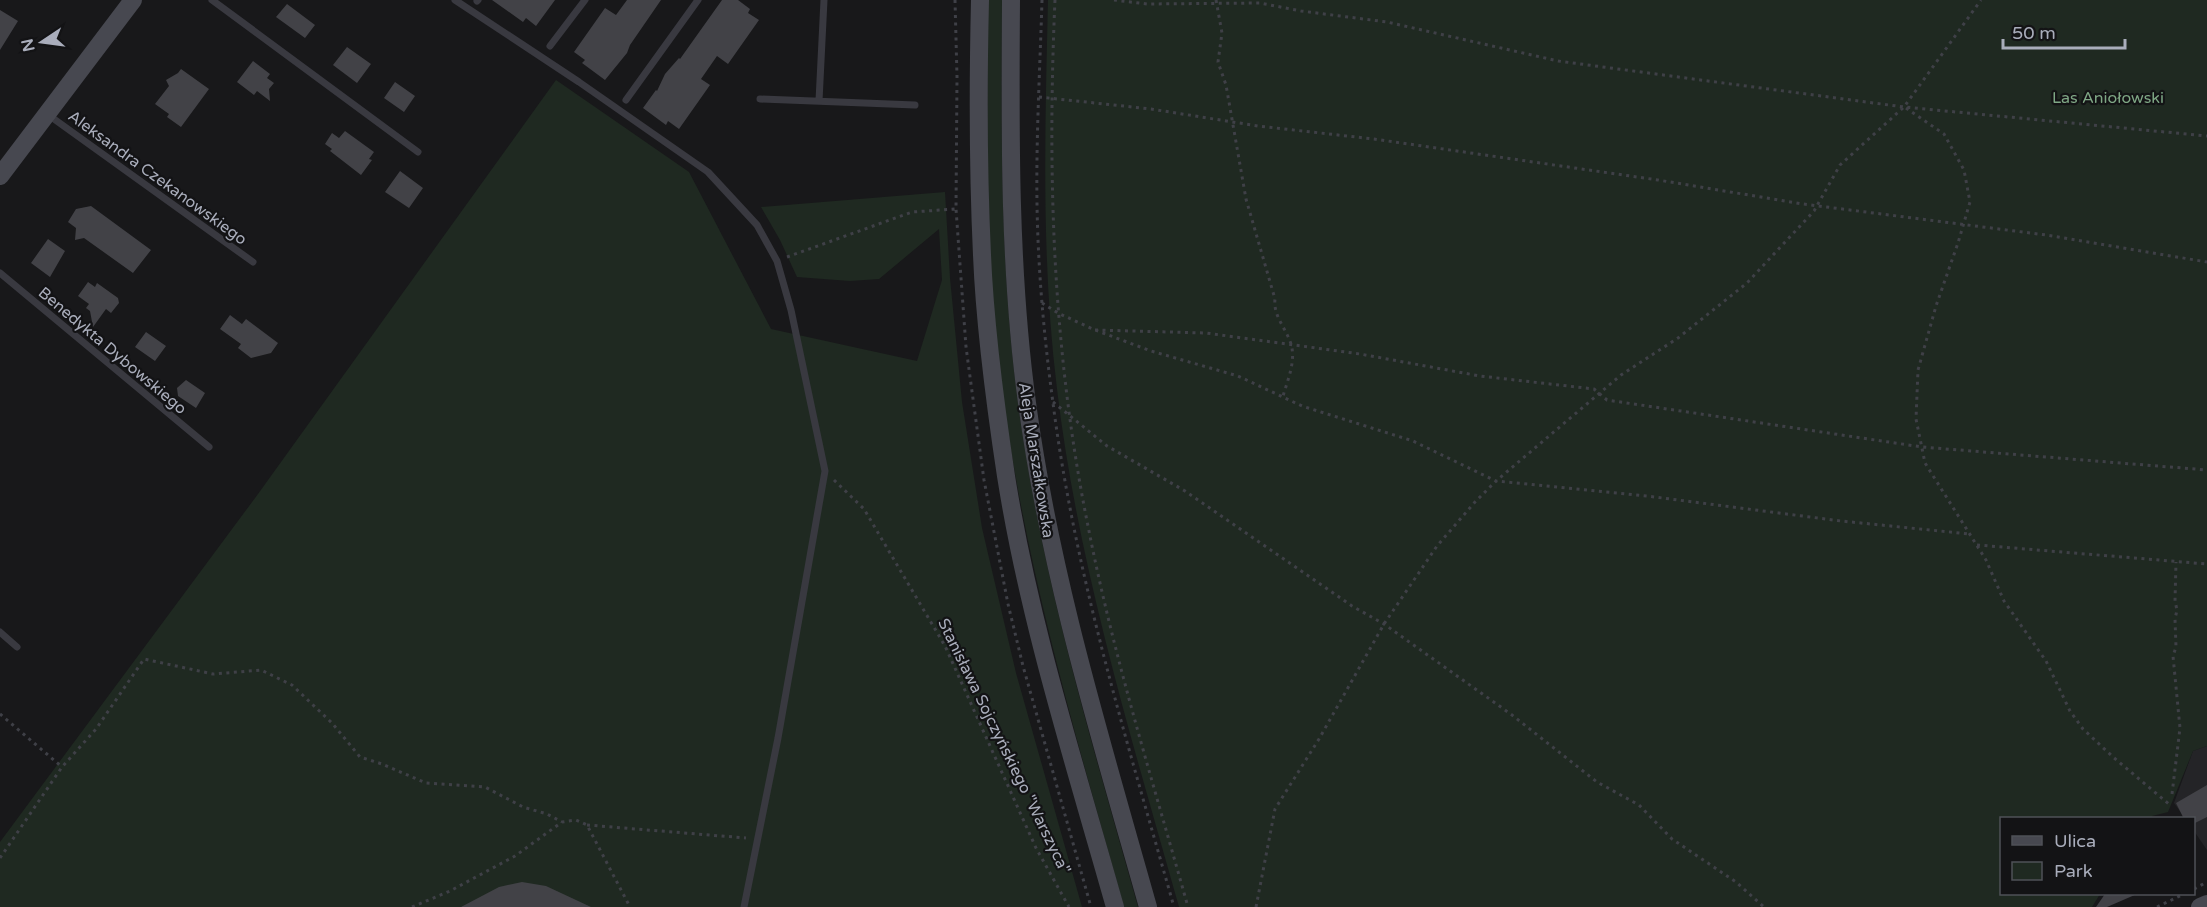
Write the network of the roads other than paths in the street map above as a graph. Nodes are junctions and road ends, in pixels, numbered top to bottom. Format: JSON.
{"nodes":[{"id":1,"x":133,"y":0,"type":"edge"},
{"id":2,"x":212,"y":0,"type":"edge"},
{"id":3,"x":455,"y":0,"type":"edge"},
{"id":4,"x":585,"y":0,"type":"edge"},
{"id":5,"x":698,"y":0,"type":"edge"},
{"id":6,"x":824,"y":0,"type":"edge"},
{"id":7,"x":980,"y":0,"type":"edge"},
{"id":8,"x":1011,"y":0,"type":"edge"},
{"id":9,"x":550,"y":46,"type":"dead end"},
{"id":10,"x":760,"y":99,"type":"dead end"},
{"id":11,"x":626,"y":100,"type":"dead end"},
{"id":12,"x":819,"y":101,"type":"junction"},
{"id":13,"x":915,"y":105,"type":"dead end"},
{"id":14,"x":47,"y":114,"type":"junction"},
{"id":15,"x":418,"y":152,"type":"dead end"},
{"id":16,"x":1,"y":172,"type":"edge"},
{"id":17,"x":253,"y":262,"type":"dead end"},
{"id":18,"x":0,"y":273,"type":"edge"},
{"id":19,"x":209,"y":447,"type":"dead end"},
{"id":20,"x":0,"y":632,"type":"edge"},
{"id":21,"x":17,"y":647,"type":"dead end"},
{"id":22,"x":2207,"y":903,"type":"edge"},
{"id":23,"x":744,"y":907,"type":"edge"},
{"id":24,"x":1115,"y":907,"type":"edge"},
{"id":25,"x":1148,"y":907,"type":"edge"},
{"id":26,"x":2200,"y":907,"type":"edge"}],
"edges":[{"from":1,"to":14,"type":"main road"},
{"from":2,"to":15,"type":"lane"},
{"from":3,"to":23,"type":"lane"},
{"from":4,"to":9,"type":"lane"},
{"from":5,"to":11,"type":"lane"},
{"from":6,"to":12,"type":"lane"},
{"from":7,"to":24,"type":"main road","name":"Aleja Marszałkowska"},
{"from":8,"to":25,"type":"main road","name":"Aleja Marszałkowska"},
{"from":10,"to":12,"type":"lane"},
{"from":12,"to":13,"type":"lane"},
{"from":14,"to":16,"type":"main road"},
{"from":14,"to":17,"type":"lane","name":"Aleksandra Czekanowskiego"},
{"from":18,"to":19,"type":"lane","name":"Benedykta Dybowskiego"},
{"from":20,"to":21,"type":"lane"},
{"from":22,"to":26,"type":"main road"}]}
